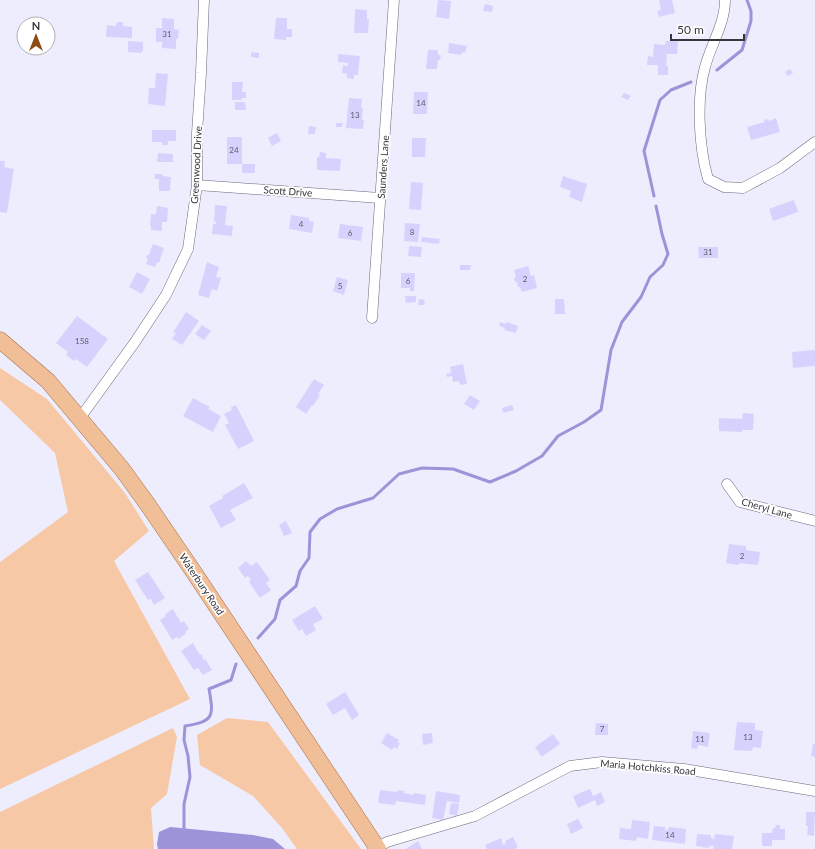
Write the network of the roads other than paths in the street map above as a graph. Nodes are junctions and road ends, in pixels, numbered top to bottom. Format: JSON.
{"nodes":[{"id":1,"x":204,"y":0,"type":"edge"},
{"id":2,"x":394,"y":0,"type":"edge"},
{"id":3,"x":725,"y":0,"type":"edge"},
{"id":4,"x":815,"y":142,"type":"edge"},
{"id":5,"x":197,"y":184,"type":"junction"},
{"id":6,"x":380,"y":198,"type":"junction"},
{"id":7,"x":372,"y":318,"type":"dead end"},
{"id":8,"x":0,"y":340,"type":"edge"},
{"id":9,"x":80,"y":418,"type":"junction"},
{"id":10,"x":727,"y":484,"type":"dead end"},
{"id":11,"x":815,"y":521,"type":"edge"},
{"id":12,"x":815,"y":791,"type":"edge"},
{"id":13,"x":378,"y":848,"type":"edge"}],
"edges":[{"from":1,"to":5,"type":"street","name":"Greenwood Drive"},
{"from":2,"to":6,"type":"street","name":"Saunders Lane"},
{"from":3,"to":4,"type":"street"},
{"from":5,"to":6,"type":"street","name":"Scott Drive"},
{"from":5,"to":9,"type":"street","name":"Greenwood Drive"},
{"from":6,"to":7,"type":"street","name":"Saunders Lane"},
{"from":8,"to":9,"type":"main road","name":"Waterbury Road"},
{"from":9,"to":13,"type":"main road","name":"Waterbury Road"},
{"from":10,"to":11,"type":"street","name":"Cheryl Lane"},
{"from":12,"to":13,"type":"street","name":"Maria Hotchkiss Road"}]}
